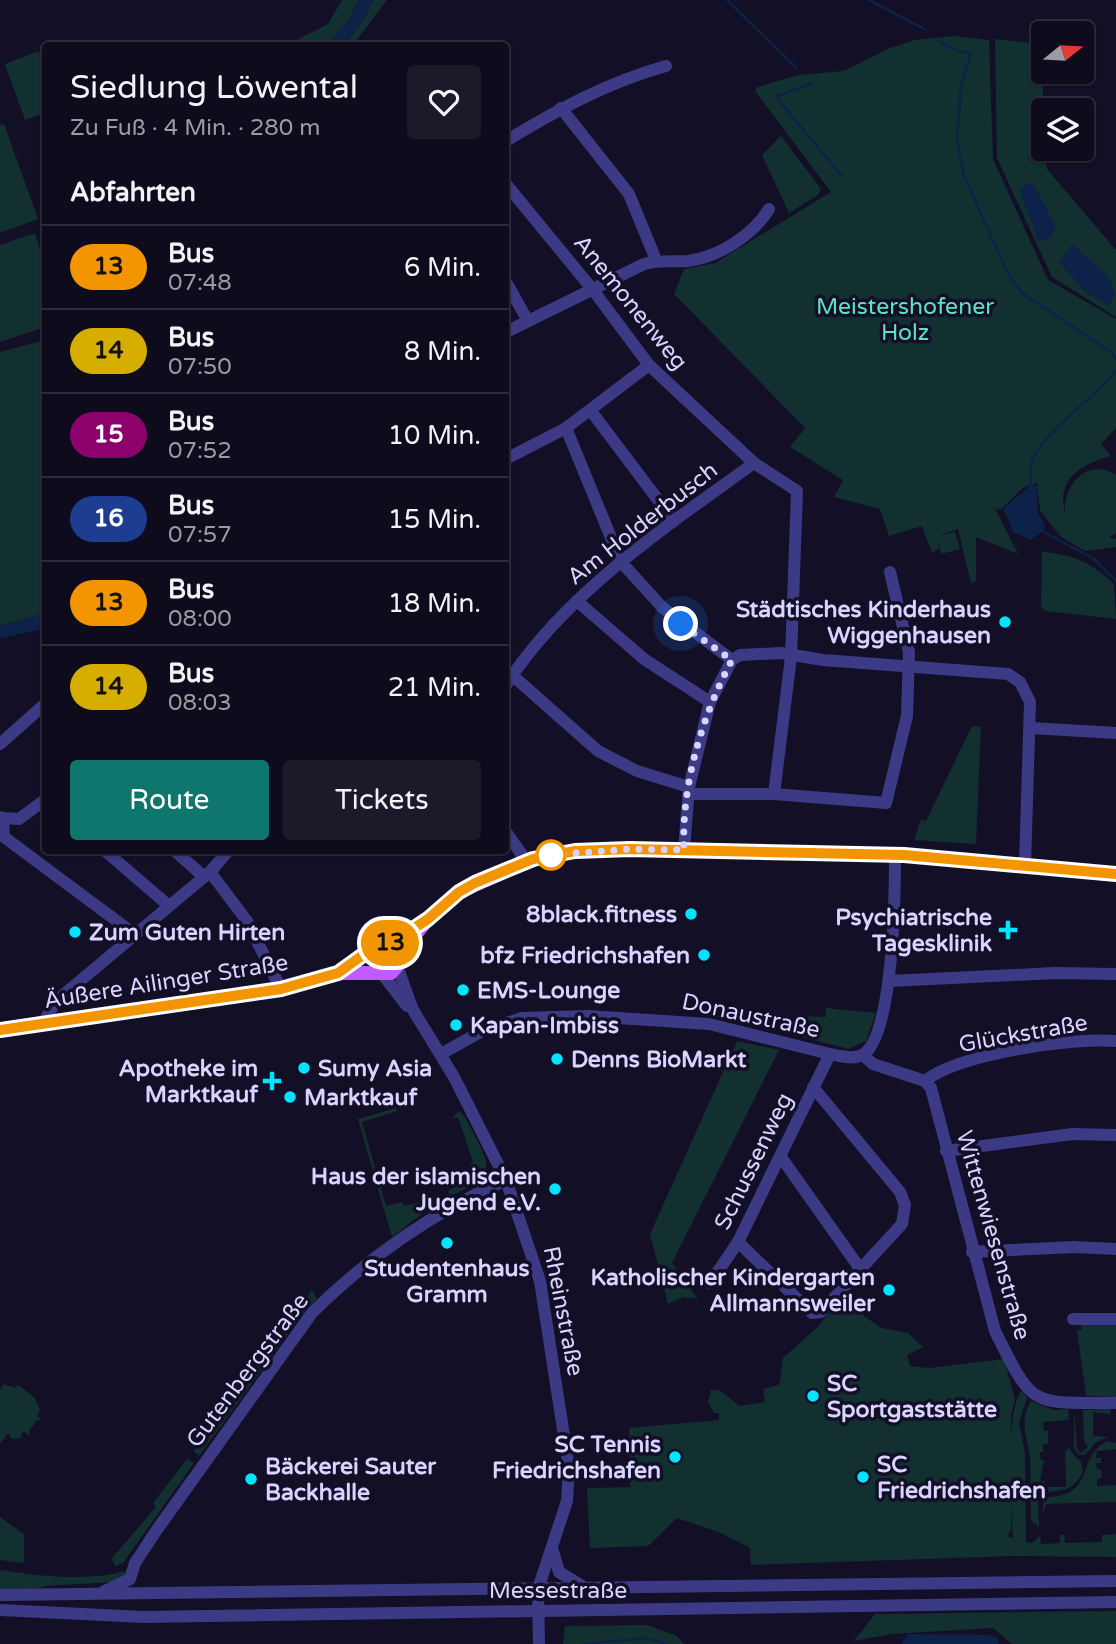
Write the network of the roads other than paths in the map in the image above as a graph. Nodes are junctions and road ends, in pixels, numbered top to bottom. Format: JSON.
{"nodes":[{"id":1,"x":666,"y":66,"type":"dead end"},
{"id":2,"x":561,"y":108,"type":"junction"},
{"id":3,"x":509,"y":139,"type":"edge"},
{"id":4,"x":509,"y":188,"type":"edge"},
{"id":5,"x":769,"y":209,"type":"dead end"},
{"id":6,"x":656,"y":260,"type":"junction"},
{"id":7,"x":509,"y":287,"type":"edge"},
{"id":8,"x":593,"y":290,"type":"junction"},
{"id":9,"x":528,"y":321,"type":"junction"},
{"id":10,"x":509,"y":330,"type":"edge"},
{"id":11,"x":649,"y":365,"type":"junction"},
{"id":12,"x":591,"y":411,"type":"junction"},
{"id":13,"x":565,"y":428,"type":"junction"},
{"id":14,"x":509,"y":457,"type":"edge"},
{"id":15,"x":754,"y":463,"type":"junction"},
{"id":16,"x":674,"y":521,"type":"junction"},
{"id":17,"x":621,"y":562,"type":"junction"},
{"id":18,"x":890,"y":572,"type":"dead end"},
{"id":19,"x":577,"y":601,"type":"junction"},
{"id":20,"x":791,"y":657,"type":"junction"},
{"id":21,"x":732,"y":660,"type":"junction"},
{"id":22,"x":909,"y":666,"type":"junction"},
{"id":23,"x":509,"y":680,"type":"edge"},
{"id":24,"x":710,"y":702,"type":"junction"},
{"id":25,"x":42,"y":707,"type":"edge"},
{"id":26,"x":1031,"y":728,"type":"junction"},
{"id":27,"x":1116,"y":733,"type":"edge"},
{"id":28,"x":0,"y":744,"type":"edge"},
{"id":29,"x":689,"y":790,"type":"junction"},
{"id":30,"x":774,"y":794,"type":"junction"},
{"id":31,"x":42,"y":802,"type":"edge"},
{"id":32,"x":1,"y":817,"type":"edge"},
{"id":33,"x":509,"y":836,"type":"edge"},
{"id":34,"x":684,"y":850,"type":"junction"},
{"id":35,"x":109,"y":854,"type":"edge"},
{"id":36,"x":180,"y":854,"type":"edge"},
{"id":37,"x":225,"y":854,"type":"edge"},
{"id":38,"x":895,"y":855,"type":"junction"},
{"id":39,"x":527,"y":862,"type":"junction"},
{"id":40,"x":1025,"y":865,"type":"junction"},
{"id":41,"x":207,"y":874,"type":"junction"},
{"id":42,"x":1116,"y":874,"type":"edge"},
{"id":43,"x":168,"y":905,"type":"junction"},
{"id":44,"x":428,"y":919,"type":"junction"},
{"id":45,"x":133,"y":933,"type":"junction"},
{"id":46,"x":386,"y":945,"type":"junction"},
{"id":47,"x":369,"y":954,"type":"junction"},
{"id":48,"x":397,"y":962,"type":"junction"},
{"id":49,"x":338,"y":973,"type":"junction"},
{"id":50,"x":379,"y":973,"type":"junction"},
{"id":51,"x":1116,"y":974,"type":"edge"},
{"id":52,"x":890,"y":981,"type":"junction"},
{"id":53,"x":281,"y":989,"type":"junction"},
{"id":54,"x":414,"y":1010,"type":"junction"},
{"id":55,"x":43,"y":1023,"type":"junction"},
{"id":56,"x":0,"y":1030,"type":"edge"},
{"id":57,"x":1116,"y":1041,"type":"edge"},
{"id":58,"x":441,"y":1054,"type":"junction"},
{"id":59,"x":830,"y":1054,"type":"junction"},
{"id":60,"x":857,"y":1056,"type":"junction"},
{"id":61,"x":925,"y":1081,"type":"junction"},
{"id":62,"x":813,"y":1087,"type":"junction"},
{"id":63,"x":1116,"y":1135,"type":"edge"},
{"id":64,"x":946,"y":1151,"type":"junction"},
{"id":65,"x":781,"y":1157,"type":"junction"},
{"id":66,"x":506,"y":1180,"type":"junction"},
{"id":67,"x":738,"y":1242,"type":"junction"},
{"id":68,"x":1116,"y":1249,"type":"edge"},
{"id":69,"x":972,"y":1251,"type":"junction"},
{"id":70,"x":861,"y":1270,"type":"junction"},
{"id":71,"x":710,"y":1283,"type":"dead end"},
{"id":72,"x":1073,"y":1319,"type":"dead end"},
{"id":73,"x":1116,"y":1319,"type":"edge"},
{"id":74,"x":1116,"y":1403,"type":"edge"},
{"id":75,"x":552,"y":1547,"type":"junction"},
{"id":76,"x":1116,"y":1581,"type":"edge"},
{"id":77,"x":587,"y":1589,"type":"junction"},
{"id":78,"x":538,"y":1590,"type":"junction"},
{"id":79,"x":0,"y":1595,"type":"edge"},
{"id":80,"x":92,"y":1595,"type":"junction"},
{"id":81,"x":1116,"y":1602,"type":"edge"},
{"id":82,"x":0,"y":1610,"type":"edge"},
{"id":83,"x":538,"y":1610,"type":"junction"},
{"id":84,"x":539,"y":1644,"type":"edge"}],
"edges":[{"from":1,"to":2,"type":"street"},
{"from":2,"to":3,"type":"street"},
{"from":2,"to":6,"type":"street"},
{"from":4,"to":8,"type":"street","name":"Anemonenweg"},
{"from":5,"to":6,"type":"street"},
{"from":6,"to":8,"type":"street"},
{"from":7,"to":9,"type":"street"},
{"from":8,"to":9,"type":"street"},
{"from":8,"to":11,"type":"street","name":"Anemonenweg"},
{"from":9,"to":10,"type":"street"},
{"from":11,"to":12,"type":"street"},
{"from":11,"to":15,"type":"street","name":"Anemonenweg"},
{"from":12,"to":13,"type":"street"},
{"from":12,"to":16,"type":"street"},
{"from":13,"to":14,"type":"street"},
{"from":13,"to":17,"type":"street"},
{"from":15,"to":16,"type":"street","name":"Am Holderbusch"},
{"from":15,"to":20,"type":"street","name":"Anemonenweg"},
{"from":16,"to":17,"type":"street","name":"Am Holderbusch"},
{"from":17,"to":19,"type":"street","name":"Am Holderbusch"},
{"from":17,"to":21,"type":"street"},
{"from":18,"to":22,"type":"street"},
{"from":19,"to":23,"type":"street","name":"Am Holderbusch"},
{"from":19,"to":24,"type":"street"},
{"from":20,"to":21,"type":"street"},
{"from":20,"to":22,"type":"street"},
{"from":20,"to":30,"type":"street"},
{"from":21,"to":24,"type":"street"},
{"from":22,"to":26,"type":"street"},
{"from":22,"to":30,"type":"street"},
{"from":23,"to":29,"type":"street"},
{"from":24,"to":29,"type":"street"},
{"from":25,"to":28,"type":"street"},
{"from":26,"to":27,"type":"street"},
{"from":26,"to":40,"type":"street"},
{"from":29,"to":30,"type":"street"},
{"from":29,"to":34,"type":"street"},
{"from":31,"to":32,"type":"street"},
{"from":32,"to":45,"type":"street"},
{"from":33,"to":39,"type":"street"},
{"from":34,"to":38,"type":"main road"},
{"from":34,"to":39,"type":"main road"},
{"from":35,"to":43,"type":"street"},
{"from":36,"to":41,"type":"street"},
{"from":37,"to":41,"type":"street"},
{"from":38,"to":40,"type":"main road"},
{"from":38,"to":52,"type":"street"},
{"from":39,"to":44,"type":"main road"},
{"from":40,"to":42,"type":"main road"},
{"from":41,"to":43,"type":"street"},
{"from":41,"to":53,"type":"street"},
{"from":43,"to":45,"type":"street"},
{"from":44,"to":46,"type":"main road"},
{"from":44,"to":48,"type":"main road"},
{"from":45,"to":55,"type":"street"},
{"from":46,"to":47,"type":"main road"},
{"from":46,"to":48,"type":"main road"},
{"from":47,"to":49,"type":"main road","name":"Äußere Ailinger Straße"},
{"from":47,"to":50,"type":"main road"},
{"from":48,"to":50,"type":"main road"},
{"from":48,"to":54,"type":"street","name":"Rheinstraße"},
{"from":49,"to":50,"type":"main road","name":"Äußere Ailinger Straße"},
{"from":49,"to":53,"type":"main road","name":"Äußere Ailinger Straße"},
{"from":50,"to":54,"type":"street","name":"Rheinstraße"},
{"from":51,"to":52,"type":"street"},
{"from":52,"to":60,"type":"street"},
{"from":53,"to":55,"type":"main road","name":"Äußere Ailinger Straße"},
{"from":54,"to":58,"type":"street","name":"Rheinstraße"},
{"from":55,"to":56,"type":"main road","name":"Äußere Ailinger Straße"},
{"from":57,"to":61,"type":"street","name":"Glückstraße"},
{"from":58,"to":59,"type":"street","name":"Donaustraße"},
{"from":58,"to":66,"type":"street","name":"Rheinstraße"},
{"from":59,"to":60,"type":"street","name":"Donaustraße"},
{"from":59,"to":62,"type":"street","name":"Schussenweg"},
{"from":60,"to":61,"type":"street"},
{"from":61,"to":64,"type":"street","name":"Wittenwiesenstraße"},
{"from":62,"to":65,"type":"street","name":"Schussenweg"},
{"from":62,"to":70,"type":"street"},
{"from":63,"to":64,"type":"street"},
{"from":64,"to":69,"type":"street","name":"Wittenwiesenstraße"},
{"from":65,"to":67,"type":"street","name":"Schussenweg"},
{"from":65,"to":70,"type":"street"},
{"from":66,"to":75,"type":"street","name":"Rheinstraße"},
{"from":66,"to":80,"type":"street","name":"Gutenbergstraße"},
{"from":67,"to":70,"type":"street"},
{"from":67,"to":71,"type":"street","name":"Schussenweg"},
{"from":68,"to":69,"type":"street"},
{"from":69,"to":74,"type":"street","name":"Wittenwiesenstraße"},
{"from":72,"to":73,"type":"street"},
{"from":75,"to":77,"type":"street","name":"Messestraße"},
{"from":75,"to":78,"type":"street","name":"Rheinstraße"},
{"from":76,"to":77,"type":"street","name":"Messestraße"},
{"from":77,"to":78,"type":"street","name":"Messestraße"},
{"from":78,"to":80,"type":"street","name":"Messestraße"},
{"from":78,"to":83,"type":"street","name":"Rheinstraße"},
{"from":79,"to":80,"type":"street","name":"Messestraße"},
{"from":81,"to":83,"type":"street","name":"Messestraße"},
{"from":82,"to":83,"type":"street","name":"Messestraße"},
{"from":83,"to":84,"type":"street","name":"Rheinstraße"}]}
